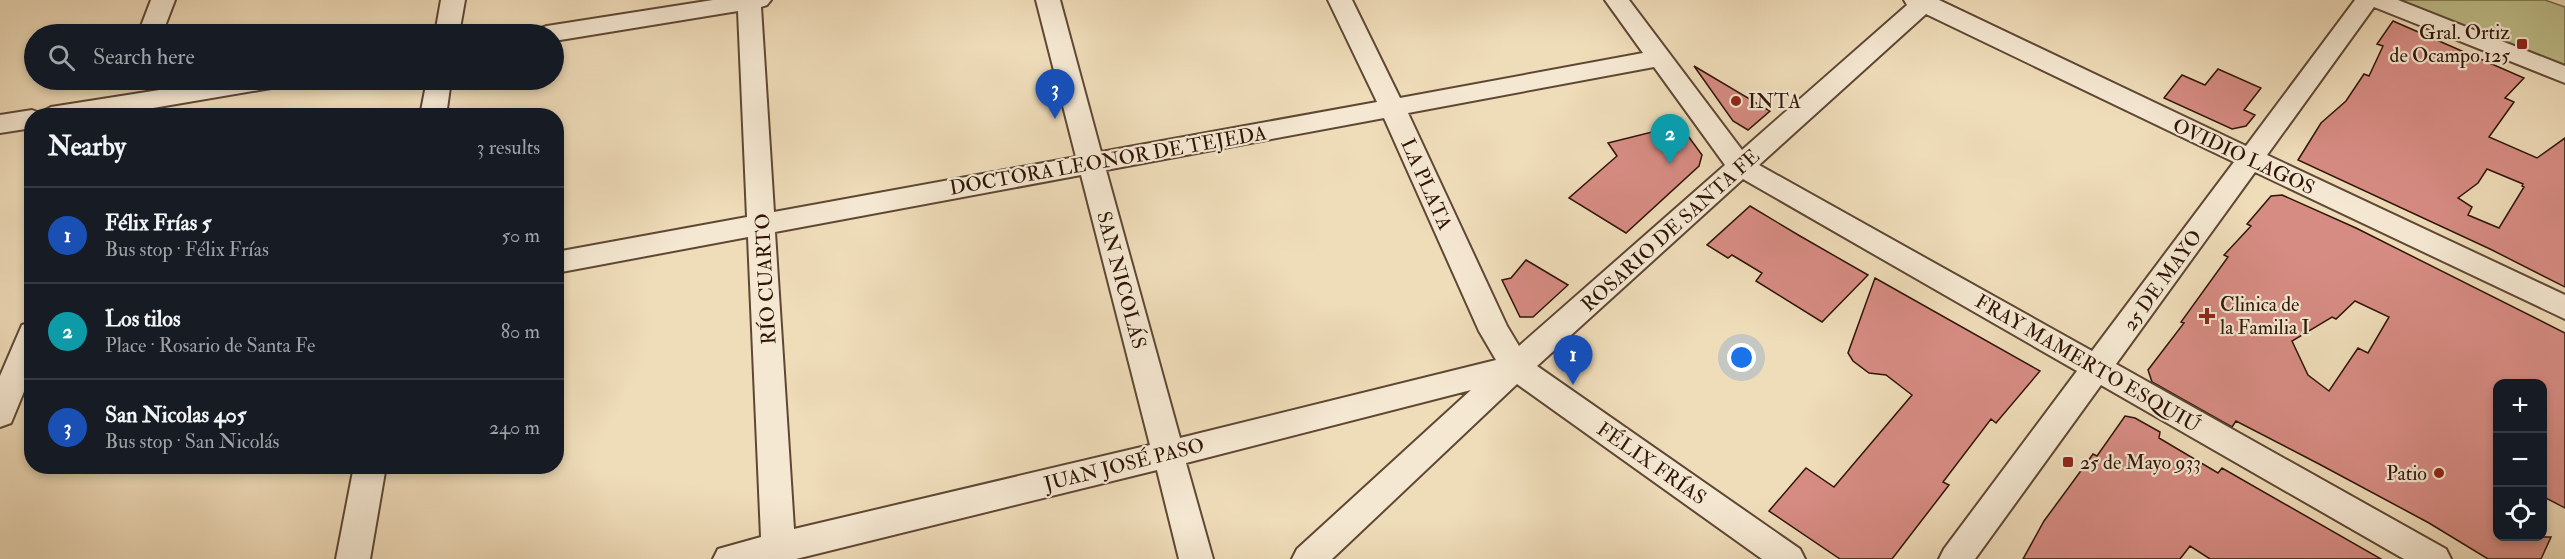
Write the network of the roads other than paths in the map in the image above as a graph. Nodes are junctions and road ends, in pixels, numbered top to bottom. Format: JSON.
{"nodes":[{"id":1,"x":163,"y":0,"type":"edge"},
{"id":2,"x":453,"y":0,"type":"edge"},
{"id":3,"x":753,"y":0,"type":"edge"},
{"id":4,"x":1048,"y":0,"type":"edge"},
{"id":5,"x":1340,"y":0,"type":"edge"},
{"id":6,"x":1617,"y":0,"type":"edge"},
{"id":7,"x":2367,"y":0,"type":"edge"},
{"id":8,"x":2377,"y":0,"type":"edge"},
{"id":9,"x":1922,"y":1,"type":"edge"},
{"id":10,"x":154,"y":24,"type":"edge"},
{"id":11,"x":449,"y":24,"type":"edge"},
{"id":12,"x":564,"y":31,"type":"edge"},
{"id":13,"x":1660,"y":58,"type":"junction"},
{"id":14,"x":2565,"y":75,"type":"edge"},
{"id":15,"x":129,"y":90,"type":"edge"},
{"id":16,"x":221,"y":90,"type":"edge"},
{"id":17,"x":438,"y":90,"type":"edge"},
{"id":18,"x":122,"y":108,"type":"edge"},
{"id":19,"x":131,"y":108,"type":"edge"},
{"id":20,"x":435,"y":108,"type":"edge"},
{"id":21,"x":1393,"y":109,"type":"junction"},
{"id":22,"x":24,"y":120,"type":"edge"},
{"id":23,"x":0,"y":124,"type":"edge"},
{"id":24,"x":2251,"y":159,"type":"junction"},
{"id":25,"x":1091,"y":163,"type":"junction"},
{"id":26,"x":1742,"y":167,"type":"junction"},
{"id":27,"x":762,"y":224,"type":"junction"},
{"id":28,"x":564,"y":261,"type":"edge"},
{"id":29,"x":2565,"y":308,"type":"edge"},
{"id":30,"x":24,"y":350,"type":"edge"},
{"id":31,"x":1516,"y":367,"type":"junction"},
{"id":32,"x":16,"y":368,"type":"edge"},
{"id":33,"x":2097,"y":368,"type":"junction"},
{"id":34,"x":0,"y":414,"type":"edge"},
{"id":35,"x":1168,"y":454,"type":"junction"},
{"id":36,"x":369,"y":474,"type":"edge"},
{"id":37,"x":779,"y":553,"type":"edge"},
{"id":38,"x":353,"y":559,"type":"edge"},
{"id":39,"x":730,"y":559,"type":"edge"},
{"id":40,"x":1196,"y":559,"type":"edge"},
{"id":41,"x":1308,"y":559,"type":"edge"},
{"id":42,"x":1788,"y":559,"type":"edge"},
{"id":43,"x":1956,"y":559,"type":"edge"},
{"id":44,"x":2434,"y":559,"type":"edge"}],
"edges":[{"from":1,"to":10,"type":"street"},
{"from":2,"to":11,"type":"street"},
{"from":3,"to":12,"type":"street"},
{"from":3,"to":27,"type":"street","name":"RÍO CUARTO"},
{"from":4,"to":25,"type":"street","name":"SAN NICOLÁS"},
{"from":5,"to":21,"type":"street","name":"LA PLATA"},
{"from":6,"to":13,"type":"street"},
{"from":7,"to":24,"type":"street","name":"25 DE MAYO"},
{"from":8,"to":14,"type":"street"},
{"from":9,"to":24,"type":"street","name":"OVIDIO LAGOS"},
{"from":9,"to":26,"type":"street","name":"ROSARIO DE SANTA FE"},
{"from":13,"to":21,"type":"street","name":"DOCTORA LEONOR DE TEJEDA"},
{"from":13,"to":26,"type":"street"},
{"from":15,"to":18,"type":"street"},
{"from":16,"to":19,"type":"street"},
{"from":17,"to":20,"type":"street"},
{"from":21,"to":25,"type":"street","name":"DOCTORA LEONOR DE TEJEDA"},
{"from":21,"to":31,"type":"street","name":"LA PLATA"},
{"from":22,"to":23,"type":"street"},
{"from":24,"to":29,"type":"street","name":"OVIDIO LAGOS"},
{"from":24,"to":33,"type":"street","name":"25 DE MAYO"},
{"from":25,"to":27,"type":"street","name":"DOCTORA LEONOR DE TEJEDA"},
{"from":25,"to":35,"type":"street","name":"SAN NICOLÁS"},
{"from":26,"to":31,"type":"street","name":"ROSARIO DE SANTA FE"},
{"from":26,"to":33,"type":"street","name":"FRAY MAMERTO ESQUIÚ"},
{"from":27,"to":28,"type":"street","name":"DOCTORA LEONOR DE TEJEDA"},
{"from":27,"to":37,"type":"street","name":"RÍO CUARTO"},
{"from":30,"to":32,"type":"street"},
{"from":31,"to":35,"type":"street","name":"JUAN JOSÉ PASO"},
{"from":31,"to":41,"type":"street","name":"ROSARIO DE SANTA FE"},
{"from":31,"to":42,"type":"street","name":"FÉLIX FRÍAS"},
{"from":32,"to":34,"type":"street"},
{"from":33,"to":43,"type":"street","name":"25 DE MAYO"},
{"from":33,"to":44,"type":"street","name":"FRAY MAMERTO ESQUIÚ"},
{"from":35,"to":37,"type":"street","name":"JUAN JOSÉ PASO"},
{"from":35,"to":40,"type":"street","name":"SAN NICOLÁS"},
{"from":36,"to":38,"type":"street"},
{"from":37,"to":39,"type":"street","name":"JUAN JOSÉ PASO"}]}
